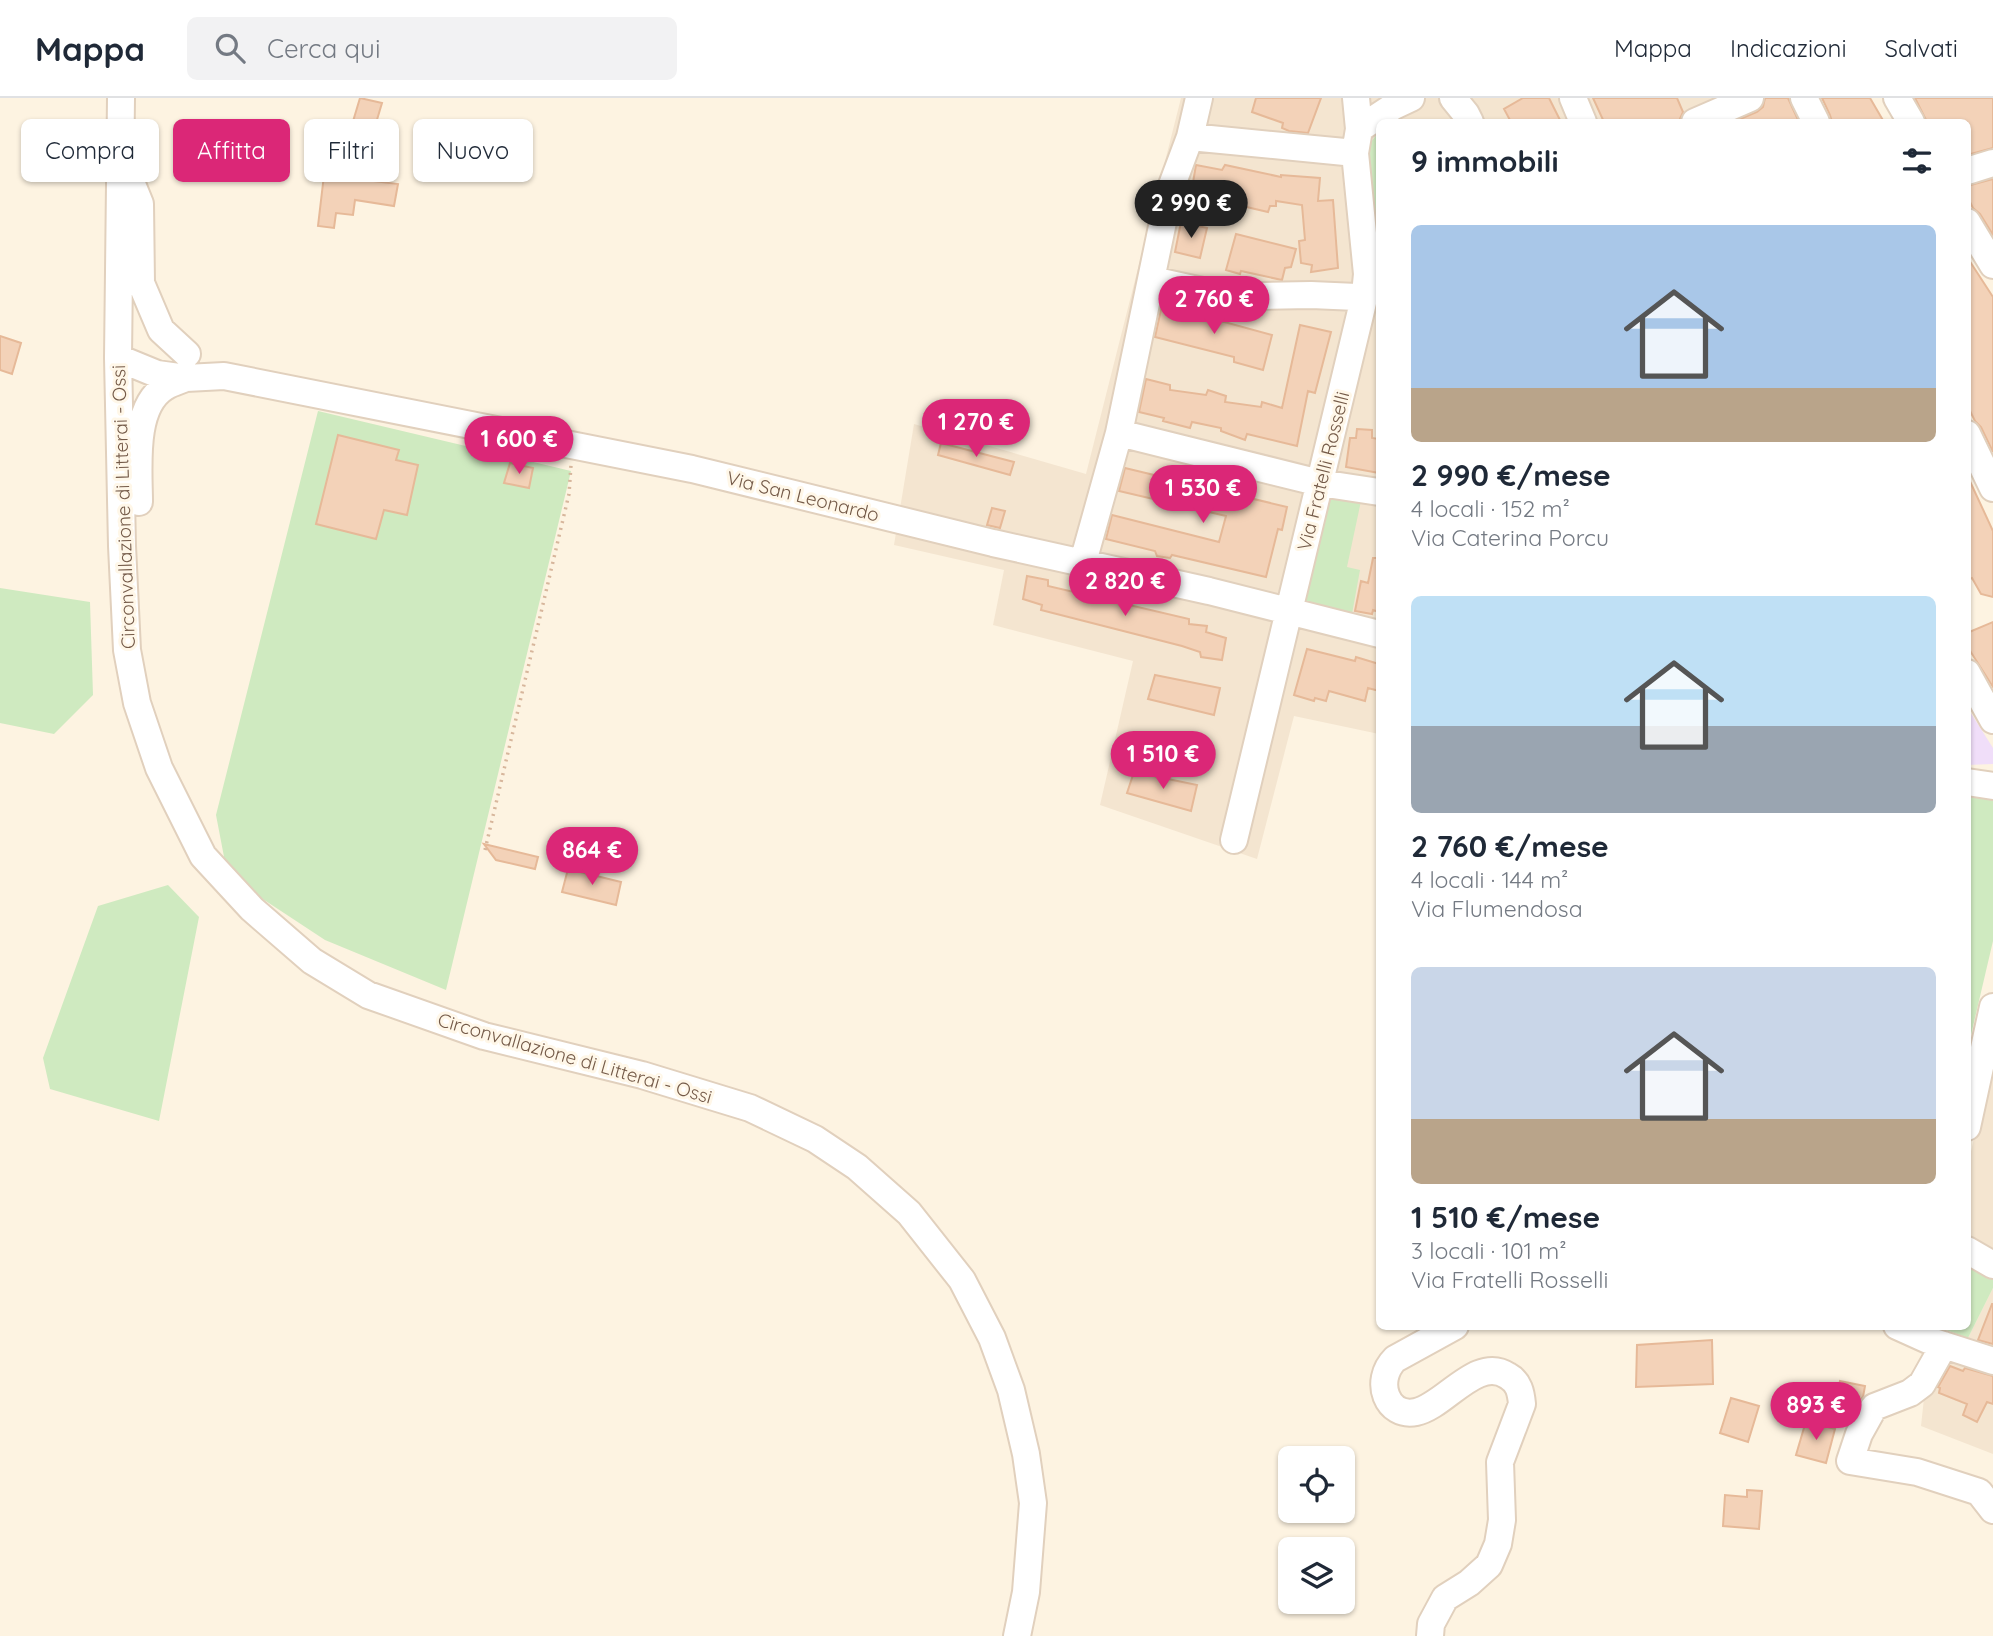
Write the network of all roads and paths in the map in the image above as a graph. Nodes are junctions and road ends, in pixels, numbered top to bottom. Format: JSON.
{"nodes":[{"id":1,"x":121,"y":98,"type":"edge"},
{"id":2,"x":1199,"y":98,"type":"edge"},
{"id":3,"x":1356,"y":98,"type":"edge"},
{"id":4,"x":1411,"y":98,"type":"edge"},
{"id":5,"x":1453,"y":98,"type":"edge"},
{"id":6,"x":1573,"y":98,"type":"edge"},
{"id":7,"x":1750,"y":98,"type":"edge"},
{"id":8,"x":1804,"y":98,"type":"edge"},
{"id":9,"x":1897,"y":98,"type":"edge"},
{"id":10,"x":1699,"y":116,"type":"edge"},
{"id":11,"x":121,"y":119,"type":"edge"},
{"id":12,"x":1380,"y":119,"type":"edge"},
{"id":13,"x":1468,"y":119,"type":"edge"},
{"id":14,"x":1582,"y":119,"type":"edge"},
{"id":15,"x":1814,"y":119,"type":"edge"},
{"id":16,"x":1908,"y":119,"type":"edge"},
{"id":17,"x":1376,"y":123,"type":"edge"},
{"id":18,"x":1190,"y":136,"type":"junction"},
{"id":19,"x":1357,"y":141,"type":"junction"},
{"id":20,"x":1993,"y":163,"type":"edge"},
{"id":21,"x":1971,"y":170,"type":"edge"},
{"id":22,"x":120,"y":182,"type":"edge"},
{"id":23,"x":131,"y":182,"type":"edge"},
{"id":24,"x":1971,"y":229,"type":"edge"},
{"id":25,"x":1993,"y":265,"type":"edge"},
{"id":26,"x":1370,"y":279,"type":"edge"},
{"id":27,"x":1152,"y":280,"type":"junction"},
{"id":28,"x":118,"y":358,"type":"junction"},
{"id":29,"x":186,"y":365,"type":"junction"},
{"id":30,"x":1119,"y":433,"type":"junction"},
{"id":31,"x":1971,"y":442,"type":"edge"},
{"id":32,"x":573,"y":446,"type":"junction"},
{"id":33,"x":1321,"y":483,"type":"junction"},
{"id":34,"x":1993,"y":488,"type":"edge"},
{"id":35,"x":1376,"y":492,"type":"edge"},
{"id":36,"x":122,"y":546,"type":"junction"},
{"id":37,"x":1083,"y":562,"type":"junction"},
{"id":38,"x":1288,"y":612,"type":"junction"},
{"id":39,"x":1376,"y":634,"type":"edge"},
{"id":40,"x":1971,"y":680,"type":"edge"},
{"id":41,"x":1993,"y":720,"type":"edge"},
{"id":42,"x":1971,"y":783,"type":"edge"},
{"id":43,"x":1993,"y":786,"type":"edge"},
{"id":44,"x":1234,"y":840,"type":"dead end"},
{"id":45,"x":485,"y":850,"type":"dead end"},
{"id":46,"x":1993,"y":1007,"type":"edge"},
{"id":47,"x":1971,"y":1108,"type":"edge"},
{"id":48,"x":1971,"y":1252,"type":"edge"},
{"id":49,"x":1993,"y":1265,"type":"edge"},
{"id":50,"x":1448,"y":1330,"type":"edge"},
{"id":51,"x":1907,"y":1330,"type":"edge"},
{"id":52,"x":1944,"y":1345,"type":"junction"},
{"id":53,"x":1993,"y":1360,"type":"edge"},
{"id":54,"x":1993,"y":1510,"type":"edge"},
{"id":55,"x":1017,"y":1636,"type":"edge"},
{"id":56,"x":1430,"y":1636,"type":"edge"}],
"edges":[{"from":1,"to":11,"type":"street","name":"Circonvallazione di Litterai - Ossi"},
{"from":2,"to":18,"type":"street"},
{"from":3,"to":19,"type":"street","name":"Via Fratelli Rosselli"},
{"from":4,"to":12,"type":"street"},
{"from":5,"to":13,"type":"street"},
{"from":6,"to":14,"type":"street"},
{"from":7,"to":10,"type":"street"},
{"from":8,"to":15,"type":"street"},
{"from":9,"to":16,"type":"street"},
{"from":17,"to":19,"type":"street"},
{"from":18,"to":19,"type":"street"},
{"from":18,"to":27,"type":"street"},
{"from":19,"to":26,"type":"street","name":"Via Fratelli Rosselli"},
{"from":20,"to":21,"type":"street"},
{"from":22,"to":28,"type":"street","name":"Circonvallazione di Litterai - Ossi"},
{"from":23,"to":29,"type":"street"},
{"from":24,"to":25,"type":"street"},
{"from":26,"to":27,"type":"street"},
{"from":26,"to":33,"type":"street","name":"Via Fratelli Rosselli"},
{"from":27,"to":30,"type":"street"},
{"from":28,"to":29,"type":"street","name":"Via San Leonardo"},
{"from":28,"to":36,"type":"street","name":"Circonvallazione di Litterai - Ossi"},
{"from":29,"to":32,"type":"street","name":"Via San Leonardo"},
{"from":29,"to":36,"type":"street"},
{"from":30,"to":33,"type":"street"},
{"from":30,"to":37,"type":"street"},
{"from":31,"to":34,"type":"street"},
{"from":32,"to":37,"type":"street","name":"Via San Leonardo"},
{"from":32,"to":45,"type":"path"},
{"from":33,"to":35,"type":"street"},
{"from":33,"to":38,"type":"street","name":"Via Fratelli Rosselli"},
{"from":36,"to":55,"type":"street","name":"Circonvallazione di Litterai - Ossi"},
{"from":37,"to":38,"type":"street","name":"Via San Leonardo"},
{"from":38,"to":39,"type":"street","name":"Via San Leonardo"},
{"from":38,"to":44,"type":"street","name":"Via Fratelli Rosselli"},
{"from":40,"to":41,"type":"street"},
{"from":42,"to":43,"type":"street"},
{"from":46,"to":47,"type":"street"},
{"from":48,"to":49,"type":"street"},
{"from":50,"to":56,"type":"street"},
{"from":51,"to":52,"type":"street"},
{"from":52,"to":53,"type":"street"},
{"from":52,"to":54,"type":"street"}]}
